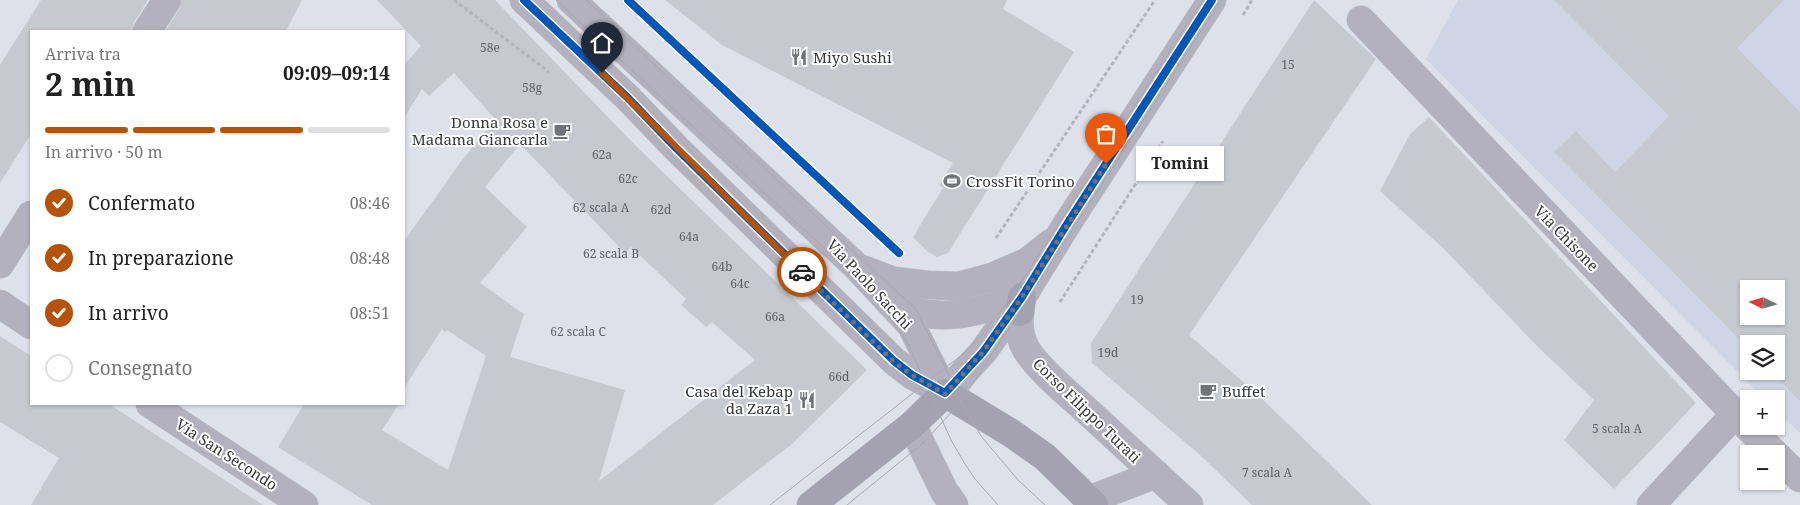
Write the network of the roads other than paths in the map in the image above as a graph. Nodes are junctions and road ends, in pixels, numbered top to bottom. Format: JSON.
{"nodes":[{"id":1,"x":167,"y":0,"type":"edge"},
{"id":2,"x":524,"y":0,"type":"edge"},
{"id":3,"x":572,"y":0,"type":"edge"},
{"id":4,"x":1212,"y":0,"type":"edge"},
{"id":5,"x":1361,"y":20,"type":"dead end"},
{"id":6,"x":549,"y":24,"type":"junction"},
{"id":7,"x":148,"y":30,"type":"edge"},
{"id":8,"x":30,"y":216,"type":"edge"},
{"id":9,"x":1060,"y":236,"type":"junction"},
{"id":10,"x":0,"y":264,"type":"edge"},
{"id":11,"x":857,"y":267,"type":"junction"},
{"id":12,"x":1023,"y":300,"type":"junction"},
{"id":13,"x":0,"y":304,"type":"edge"},
{"id":14,"x":894,"y":306,"type":"junction"},
{"id":15,"x":30,"y":324,"type":"edge"},
{"id":16,"x":936,"y":388,"type":"junction"},
{"id":17,"x":152,"y":405,"type":"edge"},
{"id":18,"x":1736,"y":414,"type":"junction"},
{"id":19,"x":912,"y":425,"type":"junction"},
{"id":20,"x":1767,"y":445,"type":"edge"},
{"id":21,"x":1785,"y":463,"type":"edge"},
{"id":22,"x":1156,"y":474,"type":"junction"},
{"id":23,"x":1800,"y":478,"type":"edge"},
{"id":24,"x":1092,"y":502,"type":"edge"},
{"id":25,"x":304,"y":505,"type":"edge"},
{"id":26,"x":811,"y":505,"type":"edge"},
{"id":27,"x":954,"y":505,"type":"edge"},
{"id":28,"x":1189,"y":505,"type":"edge"},
{"id":29,"x":1651,"y":505,"type":"edge"}],
"edges":[{"from":1,"to":7,"type":"street"},
{"from":2,"to":6,"type":"street"},
{"from":3,"to":6,"type":"street"},
{"from":3,"to":11,"type":"street","name":"Via Paolo Sacchi"},
{"from":4,"to":9,"type":"street"},
{"from":5,"to":18,"type":"street","name":"Via Chisone"},
{"from":6,"to":16,"type":"street"},
{"from":8,"to":10,"type":"street"},
{"from":9,"to":11,"type":"street"},
{"from":9,"to":12,"type":"street"},
{"from":11,"to":14,"type":"street","name":"Via Paolo Sacchi"},
{"from":12,"to":14,"type":"street"},
{"from":12,"to":16,"type":"street"},
{"from":12,"to":22,"type":"street","name":"Corso Filippo Turati"},
{"from":13,"to":15,"type":"street"},
{"from":14,"to":16,"type":"street","name":"Via Paolo Sacchi"},
{"from":16,"to":19,"type":"main road"},
{"from":16,"to":24,"type":"main road","name":"Corso Filippo Turati"},
{"from":17,"to":25,"type":"street","name":"Via San Secondo"},
{"from":18,"to":20,"type":"street","name":"Via Chisone"},
{"from":18,"to":29,"type":"street"},
{"from":19,"to":26,"type":"main road"},
{"from":19,"to":27,"type":"street"},
{"from":21,"to":23,"type":"street","name":"Via Chisone"},
{"from":22,"to":24,"type":"street","name":"Corso Filippo Turati"},
{"from":22,"to":28,"type":"street","name":"Corso Filippo Turati"}]}
